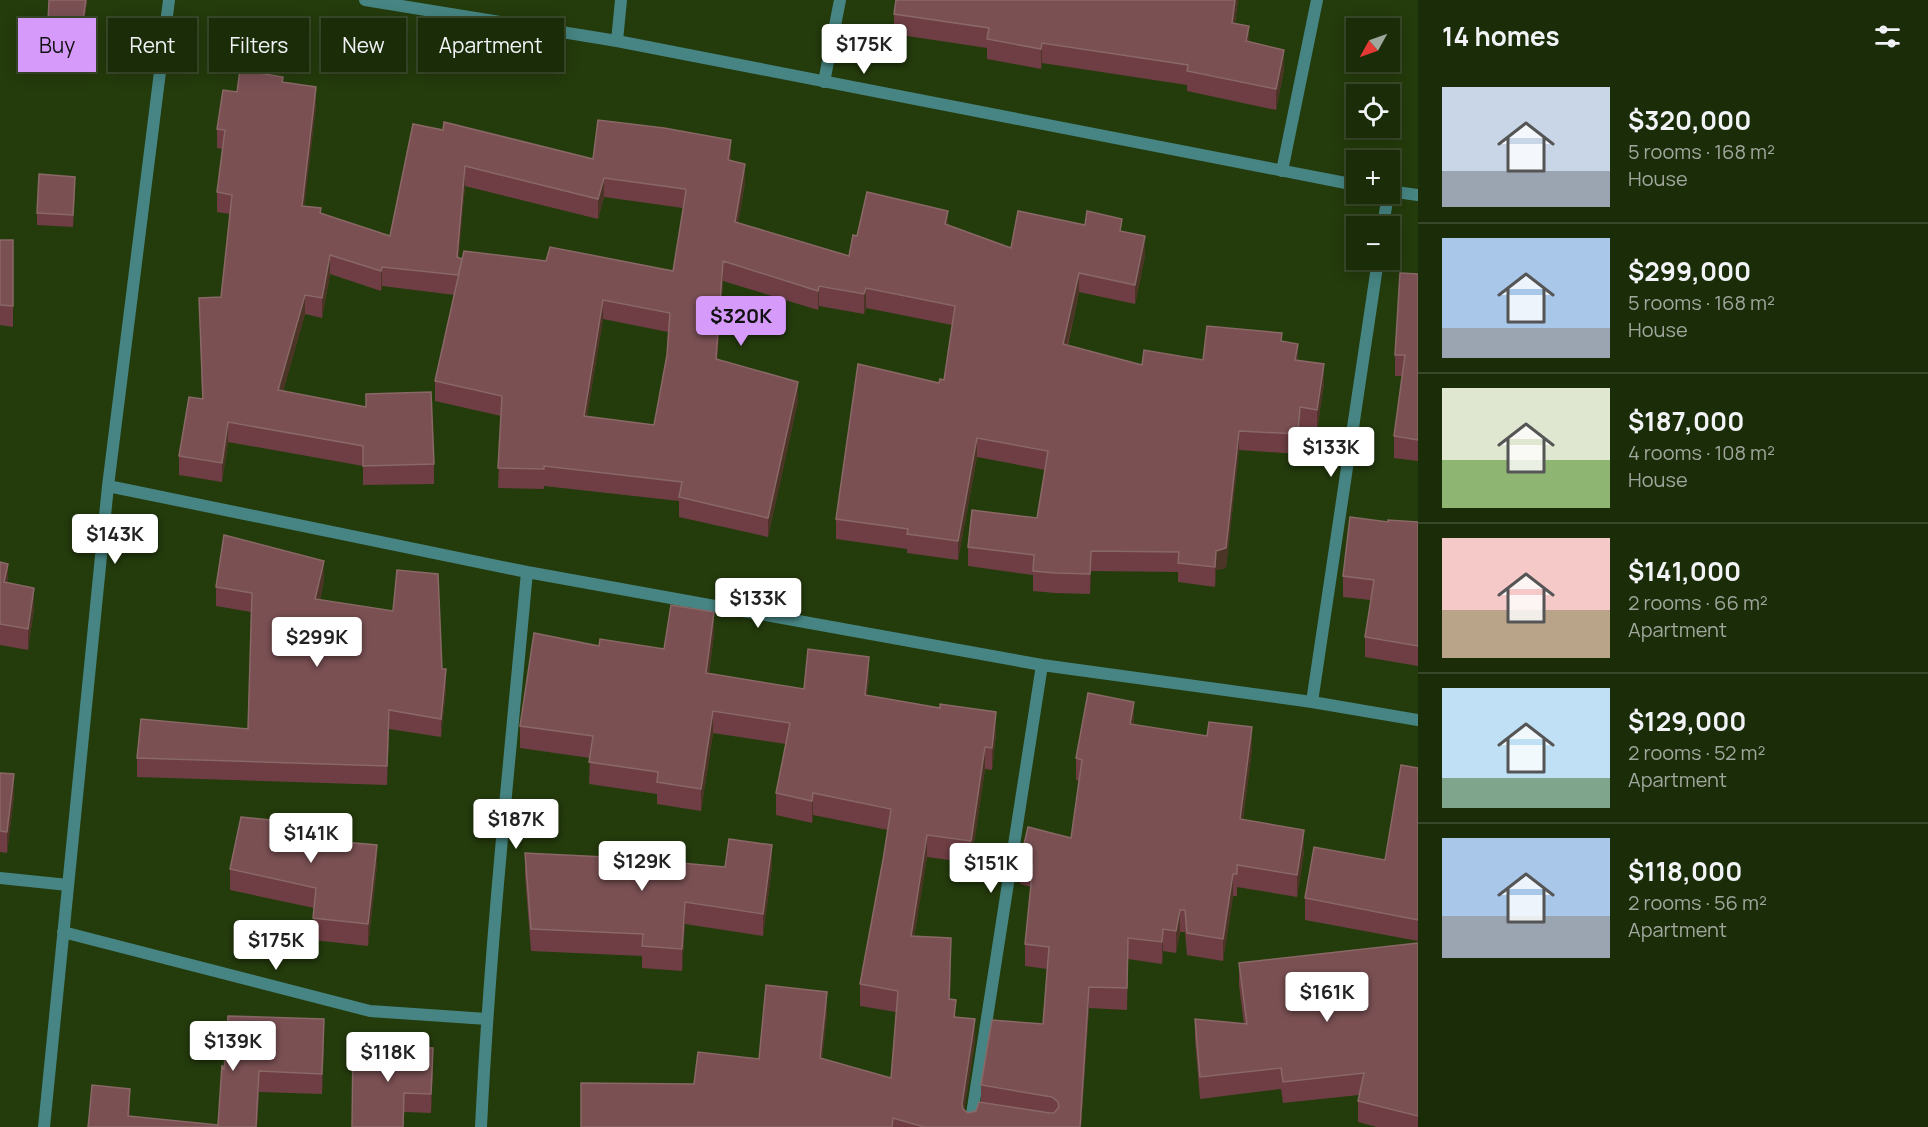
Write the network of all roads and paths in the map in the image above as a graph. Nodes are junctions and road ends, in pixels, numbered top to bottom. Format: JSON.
{"nodes":[{"id":1,"x":169,"y":0,"type":"edge"},
{"id":2,"x":365,"y":0,"type":"edge"},
{"id":3,"x":621,"y":0,"type":"edge"},
{"id":4,"x":840,"y":0,"type":"edge"},
{"id":5,"x":1317,"y":0,"type":"edge"},
{"id":6,"x":617,"y":41,"type":"junction"},
{"id":7,"x":824,"y":82,"type":"junction"},
{"id":8,"x":1282,"y":171,"type":"junction"},
{"id":9,"x":1346,"y":183,"type":"edge"},
{"id":10,"x":1400,"y":193,"type":"edge"},
{"id":11,"x":1418,"y":195,"type":"edge"},
{"id":12,"x":1377,"y":270,"type":"edge"},
{"id":13,"x":108,"y":486,"type":"junction"},
{"id":14,"x":527,"y":572,"type":"junction"},
{"id":15,"x":1042,"y":664,"type":"junction"},
{"id":16,"x":1312,"y":702,"type":"junction"},
{"id":17,"x":1418,"y":720,"type":"edge"},
{"id":18,"x":0,"y":878,"type":"edge"},
{"id":19,"x":68,"y":885,"type":"junction"},
{"id":20,"x":63,"y":933,"type":"junction"},
{"id":21,"x":487,"y":1019,"type":"junction"},
{"id":22,"x":44,"y":1127,"type":"edge"},
{"id":23,"x":481,"y":1127,"type":"edge"},
{"id":24,"x":970,"y":1127,"type":"edge"}],
"edges":[{"from":1,"to":13,"type":"street"},
{"from":2,"to":6,"type":"street"},
{"from":3,"to":6,"type":"street"},
{"from":4,"to":7,"type":"street"},
{"from":5,"to":8,"type":"street"},
{"from":6,"to":7,"type":"street"},
{"from":7,"to":8,"type":"street"},
{"from":8,"to":9,"type":"street"},
{"from":10,"to":11,"type":"street"},
{"from":12,"to":16,"type":"street"},
{"from":13,"to":14,"type":"street"},
{"from":13,"to":19,"type":"street"},
{"from":14,"to":15,"type":"street"},
{"from":14,"to":21,"type":"street"},
{"from":15,"to":16,"type":"street"},
{"from":15,"to":24,"type":"street"},
{"from":16,"to":17,"type":"street"},
{"from":18,"to":19,"type":"street"},
{"from":19,"to":20,"type":"street"},
{"from":20,"to":21,"type":"street"},
{"from":20,"to":22,"type":"street"},
{"from":21,"to":23,"type":"street"}]}
